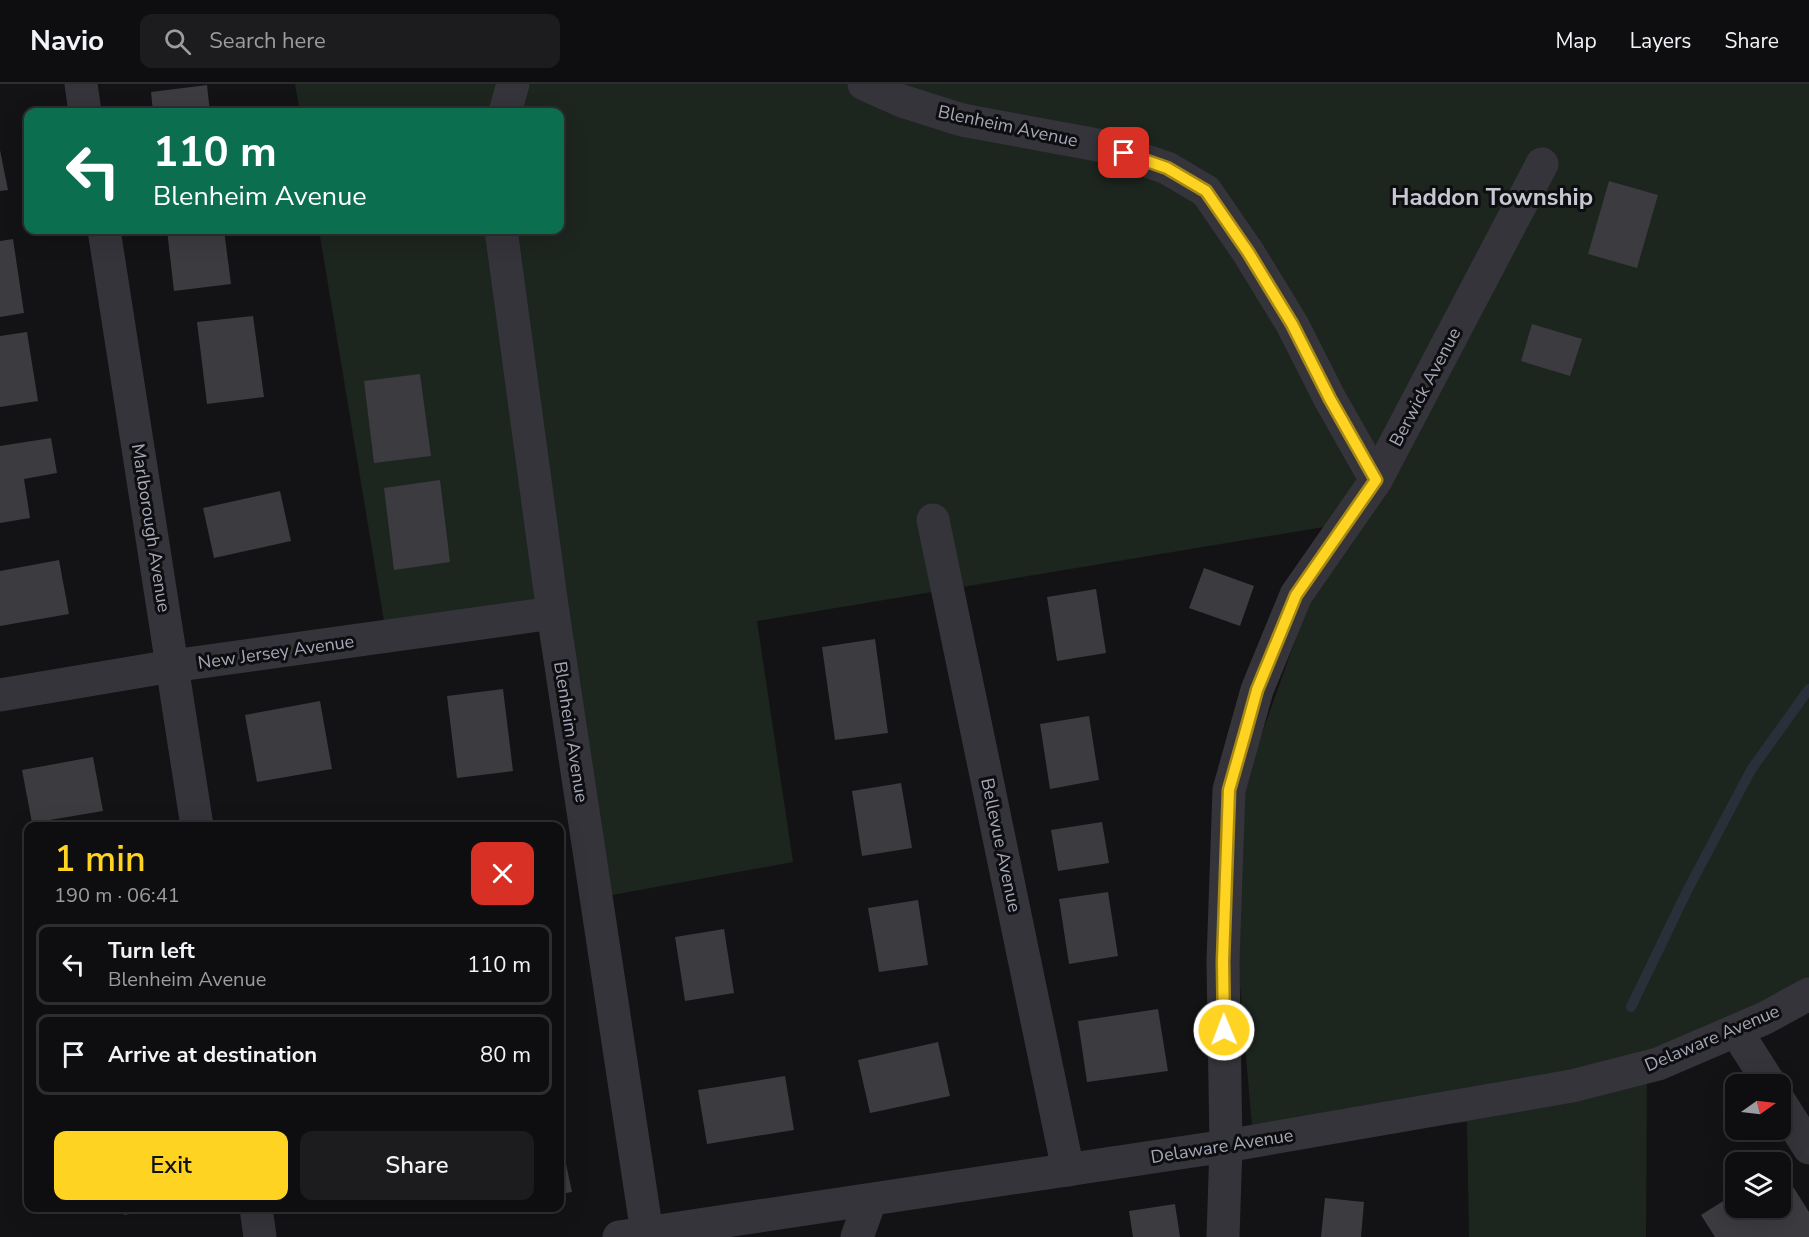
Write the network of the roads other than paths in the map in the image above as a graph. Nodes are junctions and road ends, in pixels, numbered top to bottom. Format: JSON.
{"nodes":[{"id":1,"x":81,"y":84,"type":"edge"},
{"id":2,"x":513,"y":84,"type":"edge"},
{"id":3,"x":864,"y":84,"type":"edge"},
{"id":4,"x":84,"y":108,"type":"edge"},
{"id":5,"x":506,"y":108,"type":"edge"},
{"id":6,"x":1542,"y":164,"type":"dead end"},
{"id":7,"x":105,"y":234,"type":"edge"},
{"id":8,"x":502,"y":234,"type":"edge"},
{"id":9,"x":1376,"y":480,"type":"junction"},
{"id":10,"x":933,"y":520,"type":"dead end"},
{"id":11,"x":553,"y":613,"type":"junction"},
{"id":12,"x":172,"y":666,"type":"junction"},
{"id":13,"x":0,"y":695,"type":"edge"},
{"id":14,"x":196,"y":822,"type":"edge"},
{"id":15,"x":1809,"y":994,"type":"edge"},
{"id":16,"x":1736,"y":1030,"type":"junction"},
{"id":17,"x":1764,"y":1074,"type":"edge"},
{"id":18,"x":1791,"y":1119,"type":"edge"},
{"id":19,"x":1226,"y":1146,"type":"junction"},
{"id":20,"x":1809,"y":1148,"type":"edge"},
{"id":21,"x":1068,"y":1170,"type":"junction"},
{"id":22,"x":870,"y":1201,"type":"junction"},
{"id":23,"x":257,"y":1212,"type":"edge"},
{"id":24,"x":633,"y":1235,"type":"edge"},
{"id":25,"x":260,"y":1237,"type":"edge"},
{"id":26,"x":857,"y":1237,"type":"edge"},
{"id":27,"x":1223,"y":1237,"type":"edge"}],
"edges":[{"from":1,"to":4,"type":"street"},
{"from":2,"to":5,"type":"street"},
{"from":3,"to":9,"type":"street","name":"Blenheim Avenue"},
{"from":6,"to":9,"type":"street","name":"Berwick Avenue"},
{"from":7,"to":12,"type":"street","name":"Marlborough Avenue"},
{"from":8,"to":11,"type":"street","name":"Blenheim Avenue"},
{"from":9,"to":19,"type":"street","name":"Berwick Avenue"},
{"from":10,"to":21,"type":"street","name":"Bellevue Avenue"},
{"from":11,"to":12,"type":"street","name":"New Jersey Avenue"},
{"from":11,"to":24,"type":"street","name":"Blenheim Avenue"},
{"from":12,"to":13,"type":"street","name":"New Jersey Avenue"},
{"from":12,"to":14,"type":"street","name":"Marlborough Avenue"},
{"from":15,"to":16,"type":"street","name":"Delaware Avenue"},
{"from":16,"to":17,"type":"street"},
{"from":16,"to":19,"type":"street","name":"Delaware Avenue"},
{"from":18,"to":20,"type":"street"},
{"from":19,"to":21,"type":"street","name":"Delaware Avenue"},
{"from":19,"to":27,"type":"street","name":"Berwick Avenue"},
{"from":21,"to":22,"type":"street","name":"Delaware Avenue"},
{"from":22,"to":24,"type":"street","name":"Delaware Avenue"},
{"from":22,"to":26,"type":"street"},
{"from":23,"to":25,"type":"street"}]}
